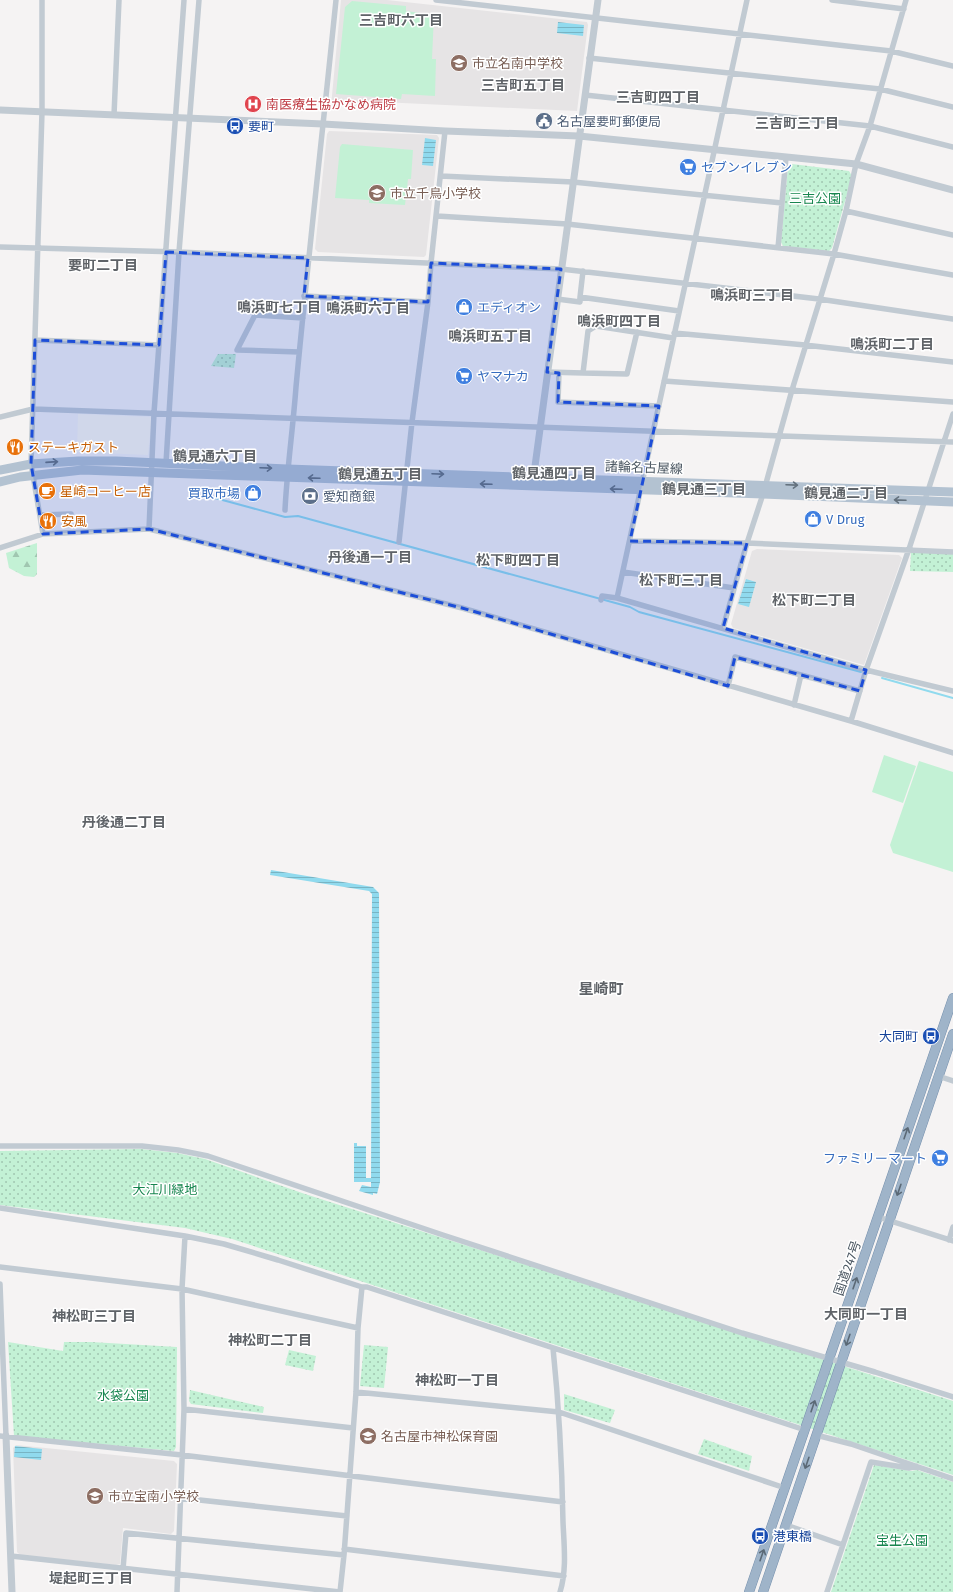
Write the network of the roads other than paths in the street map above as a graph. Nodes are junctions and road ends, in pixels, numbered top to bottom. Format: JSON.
{"nodes":[{"id":1,"x":42,"y":0,"type":"edge"},
{"id":2,"x":119,"y":0,"type":"edge"},
{"id":3,"x":184,"y":0,"type":"edge"},
{"id":4,"x":199,"y":0,"type":"edge"},
{"id":5,"x":336,"y":0,"type":"edge"},
{"id":6,"x":436,"y":0,"type":"edge"},
{"id":7,"x":598,"y":0,"type":"edge"},
{"id":8,"x":747,"y":0,"type":"edge"},
{"id":9,"x":832,"y":0,"type":"edge"},
{"id":10,"x":906,"y":0,"type":"edge"},
{"id":11,"x":457,"y":1,"type":"edge"},
{"id":12,"x":904,"y":9,"type":"junction"},
{"id":13,"x":596,"y":18,"type":"junction"},
{"id":14,"x":739,"y":35,"type":"junction"},
{"id":15,"x":891,"y":51,"type":"junction"},
{"id":16,"x":589,"y":58,"type":"junction"},
{"id":17,"x":953,"y":66,"type":"edge"},
{"id":18,"x":731,"y":73,"type":"junction"},
{"id":19,"x":880,"y":89,"type":"junction"},
{"id":20,"x":585,"y":96,"type":"junction"},
{"id":21,"x":953,"y":107,"type":"edge"},
{"id":22,"x":723,"y":109,"type":"junction"},
{"id":23,"x":0,"y":110,"type":"edge"},
{"id":24,"x":42,"y":112,"type":"junction"},
{"id":25,"x":114,"y":115,"type":"junction"},
{"id":26,"x":175,"y":118,"type":"junction"},
{"id":27,"x":189,"y":119,"type":"junction"},
{"id":28,"x":324,"y":124,"type":"junction"},
{"id":29,"x":870,"y":126,"type":"junction"},
{"id":30,"x":445,"y":131,"type":"junction"},
{"id":31,"x":579,"y":136,"type":"junction"},
{"id":32,"x":953,"y":147,"type":"edge"},
{"id":33,"x":715,"y":150,"type":"junction"},
{"id":34,"x":786,"y":157,"type":"junction"},
{"id":35,"x":856,"y":164,"type":"junction"},
{"id":36,"x":441,"y":176,"type":"junction"},
{"id":37,"x":573,"y":182,"type":"junction"},
{"id":38,"x":953,"y":190,"type":"edge"},
{"id":39,"x":705,"y":195,"type":"junction"},
{"id":40,"x":782,"y":203,"type":"junction"},
{"id":41,"x":846,"y":211,"type":"junction"},
{"id":42,"x":437,"y":216,"type":"junction"},
{"id":43,"x":567,"y":224,"type":"junction"},
{"id":44,"x":953,"y":235,"type":"edge"},
{"id":45,"x":695,"y":239,"type":"junction"},
{"id":46,"x":0,"y":246,"type":"edge"},
{"id":47,"x":38,"y":248,"type":"junction"},
{"id":48,"x":778,"y":248,"type":"junction"},
{"id":49,"x":166,"y":252,"type":"junction"},
{"id":50,"x":179,"y":252,"type":"junction"},
{"id":51,"x":834,"y":254,"type":"junction"},
{"id":52,"x":308,"y":258,"type":"junction"},
{"id":53,"x":431,"y":263,"type":"junction"},
{"id":54,"x":561,"y":268,"type":"junction"},
{"id":55,"x":583,"y":271,"type":"junction"},
{"id":56,"x":953,"y":275,"type":"edge"},
{"id":57,"x":685,"y":283,"type":"junction"},
{"id":58,"x":304,"y":296,"type":"junction"},
{"id":59,"x":580,"y":297,"type":"junction"},
{"id":60,"x":557,"y":299,"type":"junction"},
{"id":61,"x":819,"y":299,"type":"junction"},
{"id":62,"x":428,"y":302,"type":"junction"},
{"id":63,"x":679,"y":311,"type":"junction"},
{"id":64,"x":302,"y":318,"type":"junction"},
{"id":65,"x":953,"y":319,"type":"edge"},
{"id":66,"x":637,"y":332,"type":"junction"},
{"id":67,"x":674,"y":336,"type":"junction"},
{"id":68,"x":35,"y":340,"type":"junction"},
{"id":69,"x":159,"y":345,"type":"junction"},
{"id":70,"x":805,"y":345,"type":"junction"},
{"id":71,"x":299,"y":352,"type":"junction"},
{"id":72,"x":953,"y":362,"type":"edge"},
{"id":73,"x":547,"y":372,"type":"junction"},
{"id":74,"x":559,"y":372,"type":"junction"},
{"id":75,"x":583,"y":373,"type":"junction"},
{"id":76,"x":664,"y":381,"type":"junction"},
{"id":77,"x":792,"y":390,"type":"junction"},
{"id":78,"x":953,"y":402,"type":"edge"},
{"id":79,"x":658,"y":406,"type":"junction"},
{"id":80,"x":32,"y":409,"type":"junction"},
{"id":81,"x":154,"y":413,"type":"junction"},
{"id":82,"x":169,"y":414,"type":"junction"},
{"id":83,"x":953,"y":414,"type":"edge"},
{"id":84,"x":0,"y":418,"type":"edge"},
{"id":85,"x":294,"y":418,"type":"junction"},
{"id":86,"x":412,"y":422,"type":"junction"},
{"id":87,"x":539,"y":427,"type":"junction"},
{"id":88,"x":653,"y":432,"type":"junction"},
{"id":89,"x":778,"y":436,"type":"junction"},
{"id":90,"x":943,"y":441,"type":"junction"},
{"id":91,"x":953,"y":442,"type":"edge"},
{"id":92,"x":166,"y":463,"type":"junction"},
{"id":93,"x":31,"y":464,"type":"junction"},
{"id":94,"x":151,"y":468,"type":"junction"},
{"id":95,"x":0,"y":470,"type":"edge"},
{"id":96,"x":287,"y":473,"type":"junction"},
{"id":97,"x":33,"y":475,"type":"junction"},
{"id":98,"x":406,"y":477,"type":"junction"},
{"id":99,"x":642,"y":480,"type":"junction"},
{"id":100,"x":533,"y":481,"type":"junction"},
{"id":101,"x":0,"y":482,"type":"edge"},
{"id":102,"x":766,"y":484,"type":"junction"},
{"id":103,"x":641,"y":489,"type":"junction"},
{"id":104,"x":927,"y":490,"type":"junction"},
{"id":105,"x":953,"y":492,"type":"edge"},
{"id":106,"x":763,"y":494,"type":"junction"},
{"id":107,"x":924,"y":501,"type":"junction"},
{"id":108,"x":953,"y":502,"type":"edge"},
{"id":109,"x":285,"y":510,"type":"dead end"},
{"id":110,"x":71,"y":514,"type":"dead end"},
{"id":111,"x":40,"y":515,"type":"junction"},
{"id":112,"x":149,"y":529,"type":"junction"},
{"id":113,"x":43,"y":534,"type":"junction"},
{"id":114,"x":630,"y":540,"type":"junction"},
{"id":115,"x":399,"y":542,"type":"dead end"},
{"id":116,"x":747,"y":543,"type":"junction"},
{"id":117,"x":0,"y":548,"type":"edge"},
{"id":118,"x":909,"y":550,"type":"junction"},
{"id":119,"x":953,"y":552,"type":"edge"},
{"id":120,"x":623,"y":572,"type":"junction"},
{"id":121,"x":734,"y":588,"type":"junction"},
{"id":122,"x":617,"y":598,"type":"junction"},
{"id":123,"x":601,"y":599,"type":"dead end"},
{"id":124,"x":723,"y":628,"type":"junction"},
{"id":125,"x":866,"y":670,"type":"junction"},
{"id":126,"x":802,"y":675,"type":"junction"},
{"id":127,"x":728,"y":686,"type":"junction"},
{"id":128,"x":860,"y":691,"type":"junction"},
{"id":129,"x":953,"y":691,"type":"edge"},
{"id":130,"x":794,"y":705,"type":"junction"},
{"id":131,"x":851,"y":721,"type":"junction"},
{"id":132,"x":953,"y":753,"type":"edge"},
{"id":133,"x":953,"y":998,"type":"edge"},
{"id":134,"x":953,"y":1034,"type":"edge"},
{"id":135,"x":938,"y":1076,"type":"junction"},
{"id":136,"x":953,"y":1081,"type":"edge"},
{"id":137,"x":0,"y":1146,"type":"edge"},
{"id":138,"x":0,"y":1208,"type":"edge"},
{"id":139,"x":878,"y":1217,"type":"junction"},
{"id":140,"x":889,"y":1220,"type":"junction"},
{"id":141,"x":953,"y":1227,"type":"edge"},
{"id":142,"x":185,"y":1236,"type":"junction"},
{"id":143,"x":951,"y":1241,"type":"edge"},
{"id":144,"x":0,"y":1267,"type":"edge"},
{"id":145,"x":0,"y":1284,"type":"edge"},
{"id":146,"x":362,"y":1287,"type":"junction"},
{"id":147,"x":182,"y":1289,"type":"junction"},
{"id":148,"x":358,"y":1328,"type":"junction"},
{"id":149,"x":553,"y":1348,"type":"junction"},
{"id":150,"x":1,"y":1352,"type":"edge"},
{"id":151,"x":829,"y":1359,"type":"junction"},
{"id":152,"x":841,"y":1362,"type":"junction"},
{"id":153,"x":356,"y":1392,"type":"junction"},
{"id":154,"x":953,"y":1397,"type":"edge"},
{"id":155,"x":184,"y":1409,"type":"junction"},
{"id":156,"x":559,"y":1412,"type":"junction"},
{"id":157,"x":353,"y":1428,"type":"junction"},
{"id":158,"x":805,"y":1430,"type":"junction"},
{"id":159,"x":816,"y":1435,"type":"junction"},
{"id":160,"x":3,"y":1436,"type":"edge"},
{"id":161,"x":182,"y":1456,"type":"junction"},
{"id":162,"x":916,"y":1466,"type":"junction"},
{"id":163,"x":350,"y":1476,"type":"junction"},
{"id":164,"x":953,"y":1479,"type":"edge"},
{"id":165,"x":785,"y":1488,"type":"junction"},
{"id":166,"x":181,"y":1498,"type":"junction"},
{"id":167,"x":563,"y":1502,"type":"junction"},
{"id":168,"x":347,"y":1516,"type":"junction"},
{"id":169,"x":786,"y":1525,"type":"junction"},
{"id":170,"x":178,"y":1538,"type":"junction"},
{"id":171,"x":843,"y":1545,"type":"junction"},
{"id":172,"x":344,"y":1552,"type":"junction"},
{"id":173,"x":11,"y":1556,"type":"junction"},
{"id":174,"x":123,"y":1569,"type":"junction"},
{"id":175,"x":177,"y":1575,"type":"junction"},
{"id":176,"x":564,"y":1576,"type":"junction"},
{"id":177,"x":12,"y":1592,"type":"edge"},
{"id":178,"x":177,"y":1592,"type":"edge"},
{"id":179,"x":340,"y":1592,"type":"edge"},
{"id":180,"x":560,"y":1592,"type":"edge"},
{"id":181,"x":749,"y":1592,"type":"edge"},
{"id":182,"x":763,"y":1592,"type":"edge"},
{"id":183,"x":827,"y":1592,"type":"edge"}],
"edges":[{"from":1,"to":24,"type":"street"},
{"from":2,"to":25,"type":"street"},
{"from":3,"to":26,"type":"street"},
{"from":4,"to":27,"type":"street"},
{"from":5,"to":28,"type":"street"},
{"from":6,"to":11,"type":"street"},
{"from":7,"to":13,"type":"street"},
{"from":8,"to":14,"type":"street"},
{"from":9,"to":12,"type":"street"},
{"from":10,"to":12,"type":"street"},
{"from":11,"to":13,"type":"street"},
{"from":12,"to":15,"type":"street"},
{"from":13,"to":14,"type":"street"},
{"from":13,"to":16,"type":"street"},
{"from":14,"to":15,"type":"street"},
{"from":14,"to":18,"type":"street"},
{"from":15,"to":17,"type":"street"},
{"from":15,"to":19,"type":"street"},
{"from":16,"to":18,"type":"street"},
{"from":16,"to":20,"type":"street"},
{"from":18,"to":19,"type":"street"},
{"from":18,"to":22,"type":"street"},
{"from":19,"to":21,"type":"street"},
{"from":19,"to":29,"type":"street"},
{"from":20,"to":22,"type":"street"},
{"from":20,"to":31,"type":"street"},
{"from":22,"to":29,"type":"street"},
{"from":22,"to":33,"type":"street"},
{"from":23,"to":24,"type":"street"},
{"from":24,"to":25,"type":"street"},
{"from":24,"to":47,"type":"street"},
{"from":25,"to":26,"type":"street"},
{"from":26,"to":27,"type":"street"},
{"from":26,"to":49,"type":"street"},
{"from":27,"to":28,"type":"street"},
{"from":27,"to":50,"type":"street"},
{"from":28,"to":30,"type":"street"},
{"from":28,"to":52,"type":"street"},
{"from":29,"to":32,"type":"street"},
{"from":29,"to":35,"type":"street"},
{"from":30,"to":31,"type":"street"},
{"from":30,"to":36,"type":"street"},
{"from":31,"to":33,"type":"street"},
{"from":31,"to":37,"type":"street"},
{"from":33,"to":34,"type":"street"},
{"from":33,"to":39,"type":"street"},
{"from":34,"to":35,"type":"street"},
{"from":34,"to":40,"type":"street"},
{"from":35,"to":38,"type":"street"},
{"from":35,"to":41,"type":"street"},
{"from":36,"to":37,"type":"street"},
{"from":36,"to":42,"type":"street"},
{"from":37,"to":39,"type":"street"},
{"from":37,"to":43,"type":"street"},
{"from":39,"to":40,"type":"street"},
{"from":39,"to":45,"type":"street"},
{"from":40,"to":48,"type":"street"},
{"from":41,"to":44,"type":"street"},
{"from":41,"to":51,"type":"street"},
{"from":42,"to":43,"type":"street"},
{"from":42,"to":53,"type":"street"},
{"from":43,"to":45,"type":"street"},
{"from":43,"to":54,"type":"street"},
{"from":45,"to":48,"type":"street"},
{"from":45,"to":57,"type":"street"},
{"from":46,"to":47,"type":"street"},
{"from":47,"to":49,"type":"street"},
{"from":47,"to":68,"type":"street"},
{"from":48,"to":51,"type":"street"},
{"from":49,"to":50,"type":"street"},
{"from":49,"to":69,"type":"street"},
{"from":50,"to":52,"type":"street"},
{"from":50,"to":82,"type":"street"},
{"from":51,"to":56,"type":"street"},
{"from":51,"to":61,"type":"street"},
{"from":52,"to":53,"type":"street"},
{"from":52,"to":58,"type":"street"},
{"from":53,"to":54,"type":"street"},
{"from":53,"to":62,"type":"street"},
{"from":54,"to":55,"type":"street"},
{"from":54,"to":60,"type":"street"},
{"from":55,"to":57,"type":"street"},
{"from":55,"to":59,"type":"street"},
{"from":57,"to":61,"type":"street"},
{"from":57,"to":63,"type":"street"},
{"from":58,"to":62,"type":"street"},
{"from":58,"to":64,"type":"street"},
{"from":59,"to":60,"type":"street"},
{"from":59,"to":63,"type":"street"},
{"from":60,"to":73,"type":"street"},
{"from":61,"to":65,"type":"street"},
{"from":61,"to":70,"type":"street"},
{"from":62,"to":86,"type":"street"},
{"from":63,"to":67,"type":"street"},
{"from":64,"to":71,"type":"street"},
{"from":64,"to":71,"type":"street"},
{"from":66,"to":67,"type":"street"},
{"from":66,"to":75,"type":"street"},
{"from":66,"to":75,"type":"street"},
{"from":67,"to":70,"type":"street"},
{"from":67,"to":76,"type":"street"},
{"from":68,"to":69,"type":"street"},
{"from":68,"to":80,"type":"street"},
{"from":69,"to":81,"type":"street"},
{"from":70,"to":72,"type":"street"},
{"from":70,"to":77,"type":"street"},
{"from":71,"to":85,"type":"street"},
{"from":73,"to":74,"type":"street"},
{"from":73,"to":87,"type":"street"},
{"from":74,"to":75,"type":"street"},
{"from":74,"to":79,"type":"street"},
{"from":76,"to":77,"type":"street"},
{"from":76,"to":79,"type":"street"},
{"from":77,"to":78,"type":"street"},
{"from":77,"to":89,"type":"street"},
{"from":79,"to":88,"type":"street"},
{"from":80,"to":81,"type":"street"},
{"from":80,"to":84,"type":"street"},
{"from":80,"to":93,"type":"street"},
{"from":81,"to":82,"type":"street"},
{"from":81,"to":94,"type":"street"},
{"from":82,"to":85,"type":"street"},
{"from":82,"to":92,"type":"street"},
{"from":83,"to":90,"type":"street"},
{"from":85,"to":86,"type":"street"},
{"from":85,"to":96,"type":"street"},
{"from":86,"to":87,"type":"street"},
{"from":86,"to":98,"type":"street"},
{"from":87,"to":88,"type":"street"},
{"from":87,"to":100,"type":"street"},
{"from":88,"to":89,"type":"street"},
{"from":88,"to":99,"type":"street"},
{"from":89,"to":90,"type":"street"},
{"from":89,"to":102,"type":"street"},
{"from":90,"to":91,"type":"street"},
{"from":90,"to":104,"type":"street"},
{"from":92,"to":94,"type":"main road","name":"諸輪名古屋線"},
{"from":92,"to":96,"type":"main road","name":"諸輪名古屋線","one_way":true},
{"from":93,"to":94,"type":"main road","name":"諸輪名古屋線","one_way":true},
{"from":93,"to":95,"type":"main road","name":"諸輪名古屋線"},
{"from":93,"to":97,"type":"street"},
{"from":94,"to":96,"type":"main road","name":"諸輪名古屋線"},
{"from":94,"to":97,"type":"main road","name":"諸輪名古屋線"},
{"from":94,"to":112,"type":"street"},
{"from":96,"to":98,"type":"main road","name":"諸輪名古屋線"},
{"from":96,"to":109,"type":"street"},
{"from":97,"to":101,"type":"main road","name":"諸輪名古屋線"},
{"from":97,"to":111,"type":"street"},
{"from":98,"to":100,"type":"main road","name":"諸輪名古屋線"},
{"from":98,"to":115,"type":"street"},
{"from":99,"to":100,"type":"main road","name":"諸輪名古屋線"},
{"from":99,"to":102,"type":"main road","name":"諸輪名古屋線"},
{"from":99,"to":103,"type":"street"},
{"from":103,"to":100,"type":"main road","name":"諸輪名古屋線","one_way":true},
{"from":102,"to":104,"type":"main road","name":"諸輪名古屋線","one_way":true},
{"from":102,"to":106,"type":"street"},
{"from":103,"to":106,"type":"main road","name":"諸輪名古屋線"},
{"from":103,"to":114,"type":"street"},
{"from":104,"to":105,"type":"main road","name":"諸輪名古屋線"},
{"from":104,"to":107,"type":"street"},
{"from":107,"to":106,"type":"main road","name":"諸輪名古屋線","one_way":true},
{"from":106,"to":116,"type":"street"},
{"from":107,"to":108,"type":"main road","name":"諸輪名古屋線"},
{"from":107,"to":118,"type":"street"},
{"from":110,"to":111,"type":"street"},
{"from":111,"to":113,"type":"street"},
{"from":112,"to":113,"type":"street"},
{"from":112,"to":127,"type":"street"},
{"from":113,"to":117,"type":"street"},
{"from":114,"to":116,"type":"street"},
{"from":114,"to":120,"type":"street"},
{"from":116,"to":118,"type":"street"},
{"from":116,"to":121,"type":"street"},
{"from":118,"to":119,"type":"street"},
{"from":118,"to":125,"type":"street"},
{"from":120,"to":121,"type":"street"},
{"from":120,"to":122,"type":"street"},
{"from":121,"to":124,"type":"street"},
{"from":122,"to":123,"type":"street"},
{"from":122,"to":124,"type":"street"},
{"from":124,"to":125,"type":"street"},
{"from":125,"to":128,"type":"street"},
{"from":125,"to":129,"type":"street"},
{"from":126,"to":127,"type":"street"},
{"from":126,"to":128,"type":"street"},
{"from":126,"to":130,"type":"street"},
{"from":127,"to":130,"type":"street"},
{"from":128,"to":131,"type":"street"},
{"from":130,"to":131,"type":"street"},
{"from":131,"to":132,"type":"street"},
{"from":139,"to":133,"type":"highway","name":"国道247号","one_way":true},
{"from":134,"to":135,"type":"highway","name":"国道247号"},
{"from":135,"to":136,"type":"street"},
{"from":135,"to":140,"type":"highway","name":"国道247号","one_way":true},
{"from":137,"to":151,"type":"street"},
{"from":138,"to":142,"type":"street"},
{"from":139,"to":140,"type":"street"},
{"from":151,"to":139,"type":"highway","name":"国道247号","one_way":true},
{"from":140,"to":143,"type":"street"},
{"from":140,"to":152,"type":"highway","name":"国道247号","one_way":true},
{"from":141,"to":143,"type":"street"},
{"from":142,"to":146,"type":"street"},
{"from":142,"to":147,"type":"street"},
{"from":144,"to":147,"type":"street"},
{"from":145,"to":150,"type":"street"},
{"from":146,"to":148,"type":"street"},
{"from":146,"to":149,"type":"street"},
{"from":147,"to":148,"type":"street"},
{"from":147,"to":155,"type":"street"},
{"from":148,"to":153,"type":"street"},
{"from":149,"to":156,"type":"street"},
{"from":149,"to":158,"type":"street"},
{"from":150,"to":160,"type":"street"},
{"from":151,"to":152,"type":"street"},
{"from":158,"to":151,"type":"highway","name":"国道247号","one_way":true},
{"from":152,"to":154,"type":"street"},
{"from":152,"to":159,"type":"highway","name":"国道247号"},
{"from":153,"to":156,"type":"street"},
{"from":153,"to":157,"type":"street"},
{"from":155,"to":157,"type":"street"},
{"from":155,"to":161,"type":"street"},
{"from":156,"to":165,"type":"street"},
{"from":156,"to":167,"type":"street"},
{"from":157,"to":163,"type":"street"},
{"from":158,"to":165,"type":"highway","name":"国道247号"},
{"from":159,"to":162,"type":"street"},
{"from":159,"to":169,"type":"highway","name":"国道247号","one_way":true},
{"from":160,"to":161,"type":"street"},
{"from":160,"to":173,"type":"street"},
{"from":161,"to":163,"type":"street"},
{"from":161,"to":166,"type":"street"},
{"from":162,"to":164,"type":"street"},
{"from":162,"to":171,"type":"street"},
{"from":163,"to":167,"type":"street"},
{"from":163,"to":168,"type":"street"},
{"from":181,"to":165,"type":"highway","name":"国道247号","one_way":true},
{"from":166,"to":168,"type":"street"},
{"from":166,"to":170,"type":"street"},
{"from":167,"to":176,"type":"street"},
{"from":168,"to":172,"type":"street"},
{"from":169,"to":171,"type":"street"},
{"from":169,"to":182,"type":"highway","name":"国道247号"},
{"from":170,"to":172,"type":"street"},
{"from":170,"to":174,"type":"street"},
{"from":170,"to":175,"type":"street"},
{"from":171,"to":183,"type":"street"},
{"from":172,"to":176,"type":"street"},
{"from":172,"to":179,"type":"street"},
{"from":173,"to":174,"type":"street"},
{"from":173,"to":177,"type":"street"},
{"from":174,"to":175,"type":"street"},
{"from":175,"to":178,"type":"street"},
{"from":175,"to":179,"type":"street"},
{"from":176,"to":180,"type":"street"}]}
